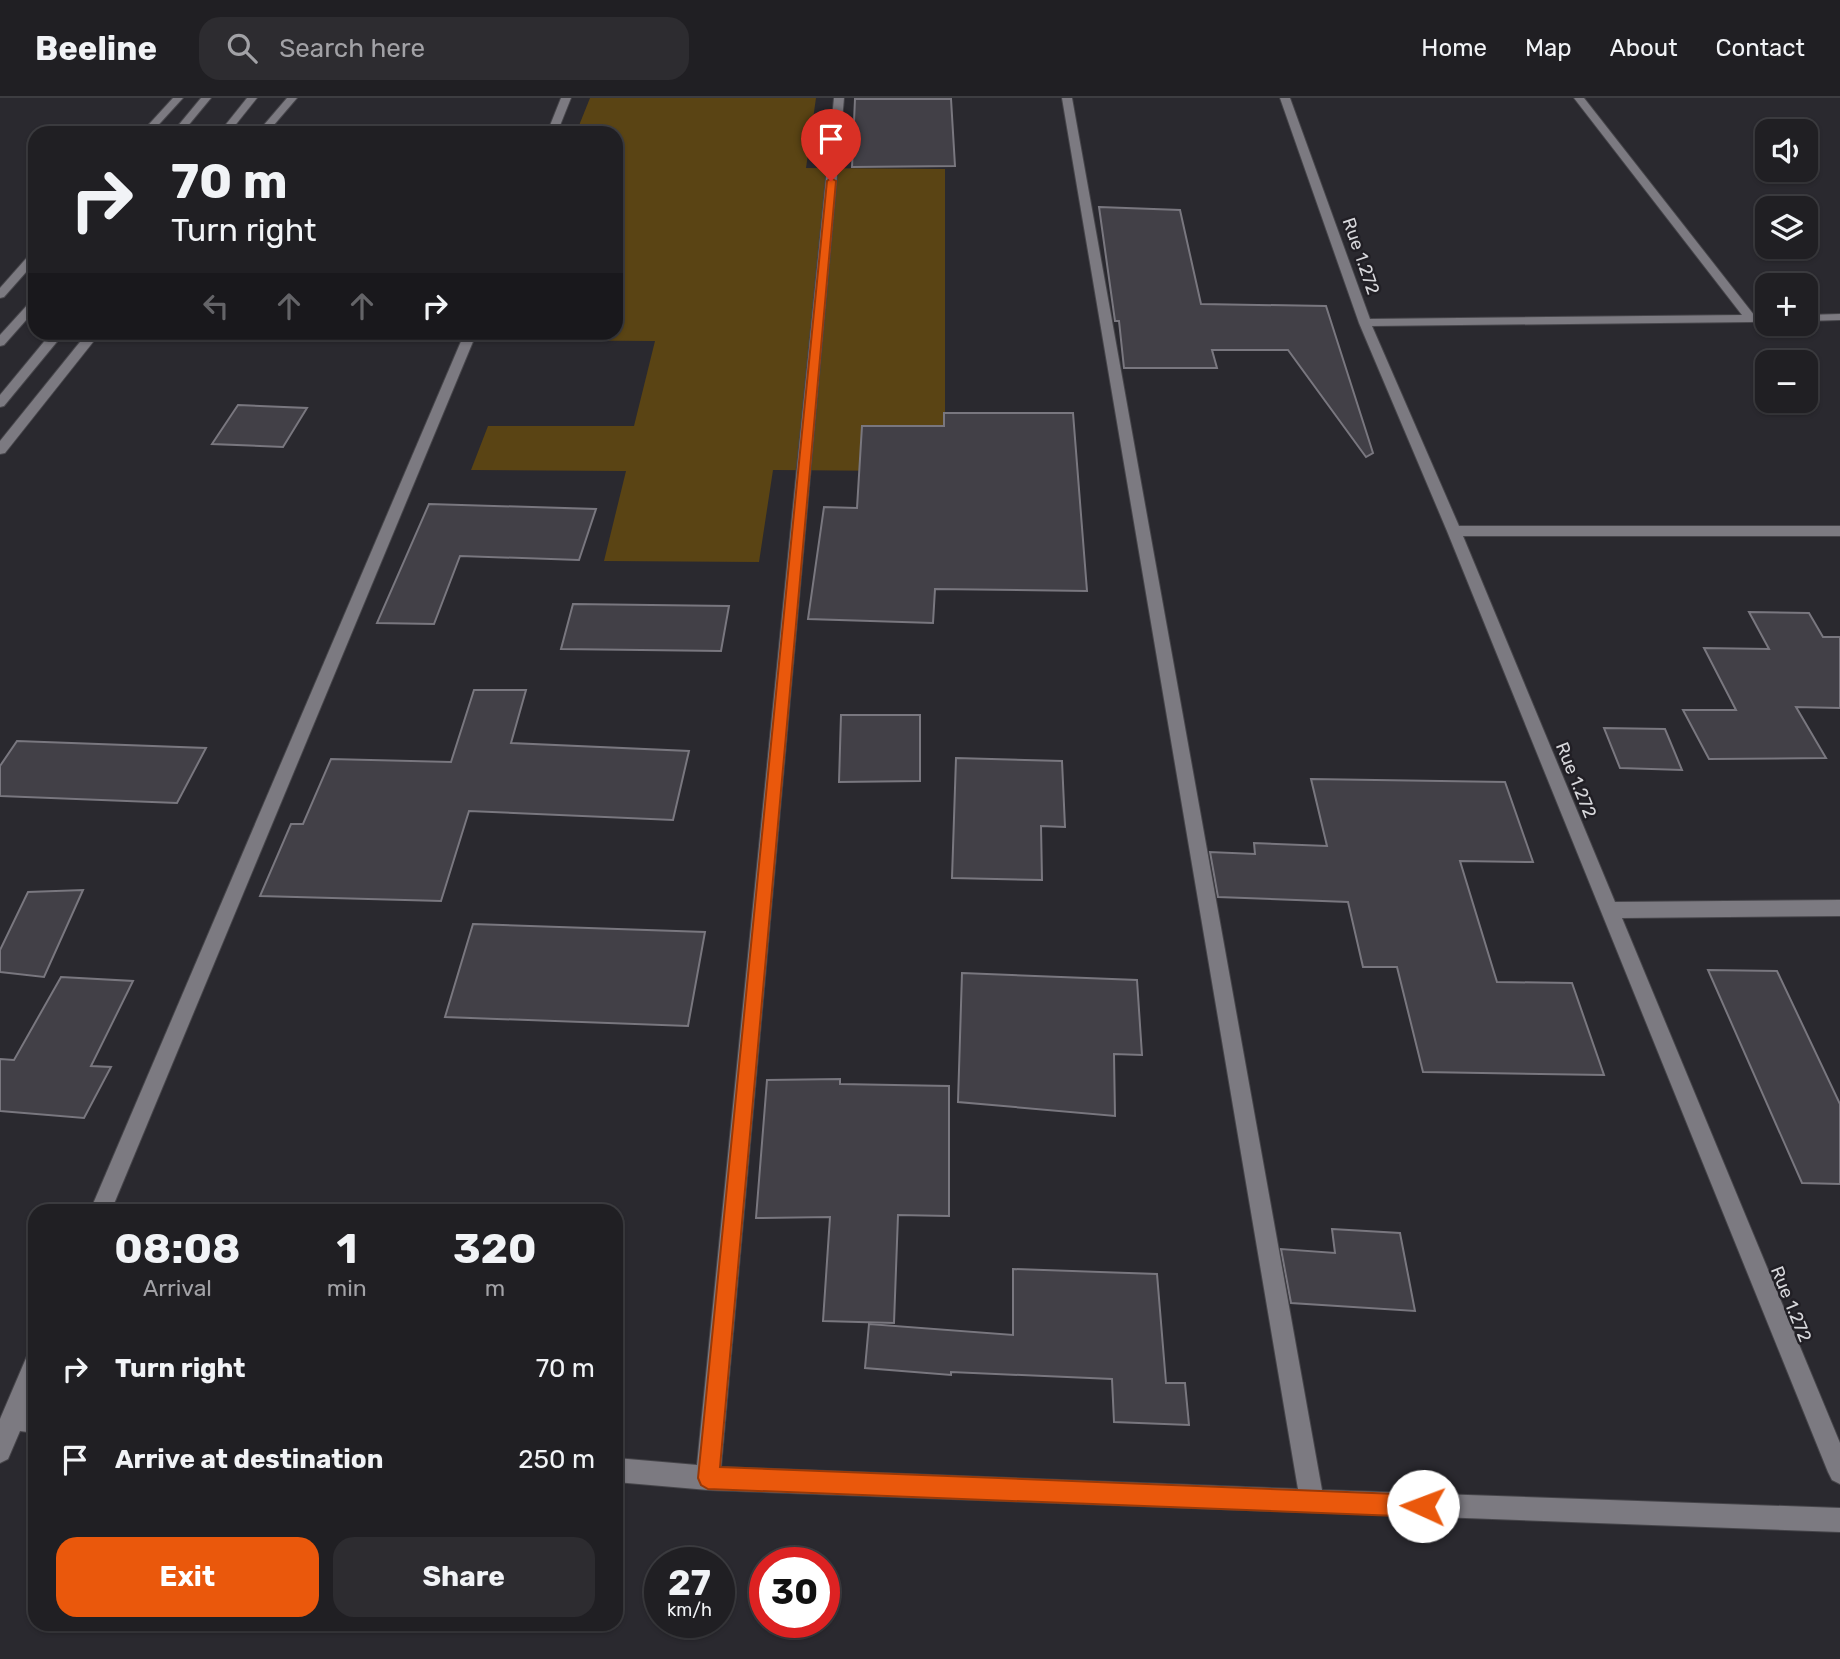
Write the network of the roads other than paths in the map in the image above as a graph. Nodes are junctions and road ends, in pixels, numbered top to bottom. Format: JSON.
{"nodes":[{"id":1,"x":178,"y":98,"type":"edge"},
{"id":2,"x":206,"y":98,"type":"edge"},
{"id":3,"x":253,"y":98,"type":"edge"},
{"id":4,"x":292,"y":98,"type":"edge"},
{"id":5,"x":566,"y":98,"type":"edge"},
{"id":6,"x":839,"y":98,"type":"edge"},
{"id":7,"x":1067,"y":98,"type":"edge"},
{"id":8,"x":1285,"y":98,"type":"edge"},
{"id":9,"x":1579,"y":98,"type":"edge"},
{"id":10,"x":152,"y":126,"type":"edge"},
{"id":11,"x":183,"y":126,"type":"edge"},
{"id":12,"x":229,"y":126,"type":"edge"},
{"id":13,"x":268,"y":126,"type":"edge"},
{"id":14,"x":555,"y":126,"type":"edge"},
{"id":15,"x":28,"y":264,"type":"edge"},
{"id":16,"x":0,"y":295,"type":"edge"},
{"id":17,"x":28,"y":311,"type":"edge"},
{"id":18,"x":1840,"y":317,"type":"edge"},
{"id":19,"x":1818,"y":318,"type":"edge"},
{"id":20,"x":1751,"y":319,"type":"junction"},
{"id":21,"x":1755,"y":319,"type":"edge"},
{"id":22,"x":1365,"y":323,"type":"junction"},
{"id":23,"x":52,"y":340,"type":"edge"},
{"id":24,"x":89,"y":340,"type":"edge"},
{"id":25,"x":468,"y":340,"type":"edge"},
{"id":26,"x":0,"y":342,"type":"edge"},
{"id":27,"x":0,"y":404,"type":"edge"},
{"id":28,"x":0,"y":450,"type":"edge"},
{"id":29,"x":1454,"y":531,"type":"junction"},
{"id":30,"x":1840,"y":531,"type":"edge"},
{"id":31,"x":1840,"y":908,"type":"edge"},
{"id":32,"x":1608,"y":910,"type":"junction"},
{"id":33,"x":103,"y":1204,"type":"edge"},
{"id":34,"x":28,"y":1397,"type":"edge"},
{"id":35,"x":23,"y":1420,"type":"edge"},
{"id":36,"x":0,"y":1451,"type":"edge"},
{"id":37,"x":623,"y":1471,"type":"edge"},
{"id":38,"x":1840,"y":1472,"type":"edge"},
{"id":39,"x":708,"y":1478,"type":"junction"},
{"id":40,"x":1312,"y":1502,"type":"junction"},
{"id":41,"x":1840,"y":1520,"type":"edge"}],
"edges":[{"from":1,"to":10,"type":"street"},
{"from":2,"to":11,"type":"street"},
{"from":3,"to":12,"type":"street"},
{"from":4,"to":13,"type":"street"},
{"from":5,"to":14,"type":"street"},
{"from":6,"to":39,"type":"street"},
{"from":7,"to":40,"type":"street"},
{"from":8,"to":22,"type":"street","name":"Rue 1.272"},
{"from":9,"to":20,"type":"street"},
{"from":15,"to":16,"type":"street"},
{"from":17,"to":26,"type":"street"},
{"from":18,"to":19,"type":"street"},
{"from":20,"to":21,"type":"street"},
{"from":20,"to":22,"type":"street"},
{"from":22,"to":29,"type":"street","name":"Rue 1.272"},
{"from":23,"to":27,"type":"street"},
{"from":24,"to":28,"type":"street"},
{"from":25,"to":33,"type":"street"},
{"from":29,"to":30,"type":"street"},
{"from":29,"to":32,"type":"street","name":"Rue 1.272"},
{"from":31,"to":32,"type":"street"},
{"from":32,"to":38,"type":"street","name":"Rue 1.272"},
{"from":34,"to":35,"type":"street"},
{"from":35,"to":36,"type":"street"},
{"from":37,"to":39,"type":"street"},
{"from":39,"to":40,"type":"street"},
{"from":40,"to":41,"type":"street"}]}
